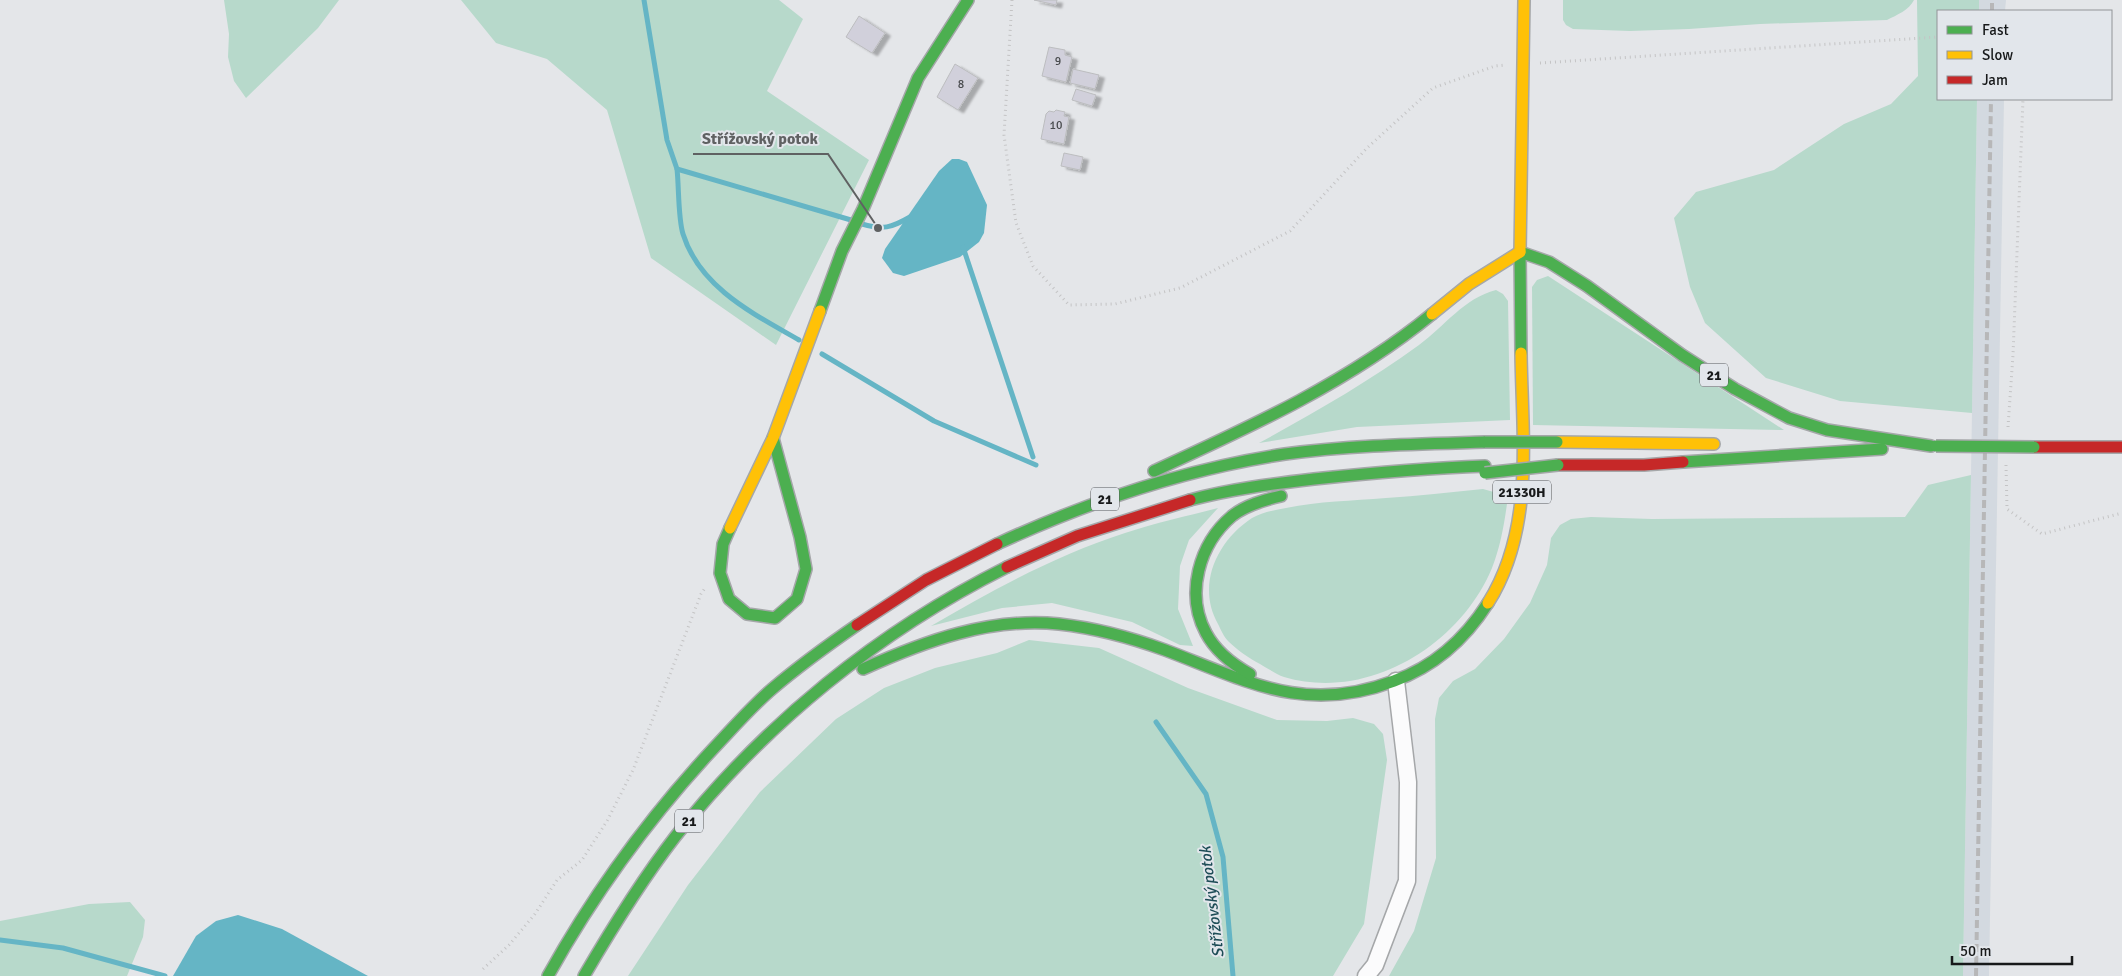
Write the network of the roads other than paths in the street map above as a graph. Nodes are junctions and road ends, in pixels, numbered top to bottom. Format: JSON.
{"nodes":[{"id":1,"x":967,"y":0,"type":"edge"},
{"id":2,"x":1524,"y":0,"type":"edge"},
{"id":3,"x":1520,"y":252,"type":"junction"},
{"id":4,"x":773,"y":438,"type":"junction"},
{"id":5,"x":1721,"y":444,"type":"dead end"},
{"id":6,"x":1770,"y":444,"type":"dead end"},
{"id":7,"x":1934,"y":446,"type":"junction"},
{"id":8,"x":2122,"y":447,"type":"edge"},
{"id":9,"x":1485,"y":469,"type":"junction"},
{"id":10,"x":1318,"y":490,"type":"dead end"},
{"id":11,"x":1289,"y":494,"type":"dead end"},
{"id":12,"x":1070,"y":511,"type":"junction"},
{"id":13,"x":1396,"y":681,"type":"junction"},
{"id":14,"x":821,"y":688,"type":"junction"},
{"id":15,"x":1313,"y":694,"type":"junction"},
{"id":16,"x":548,"y":976,"type":"edge"},
{"id":17,"x":584,"y":976,"type":"edge"},
{"id":18,"x":1366,"y":976,"type":"edge"}],
"edges":[{"from":1,"to":4,"type":"main road"},
{"from":2,"to":3,"type":"main road","number":"21330H"},
{"from":3,"to":7,"type":"main road","number":"21"},
{"from":3,"to":12,"type":"main road"},
{"from":3,"to":13,"type":"main road","number":"21330H"},
{"from":4,"to":4,"type":"main road"},
{"from":5,"to":12,"type":"main road","number":"21","bridge":true},
{"from":6,"to":7,"type":"main road","number":"21"},
{"from":7,"to":8,"type":"main road","number":"21","bridge":true},
{"from":7,"to":9,"type":"main road","number":"21","bridge":true},
{"from":9,"to":10,"type":"main road","number":"21"},
{"from":9,"to":14,"type":"main road","number":"21"},
{"from":11,"to":15,"type":"main road"},
{"from":12,"to":16,"type":"main road","number":"21"},
{"from":13,"to":15,"type":"main road"},
{"from":13,"to":18,"type":"street"},
{"from":14,"to":15,"type":"main road","number":"21"},
{"from":14,"to":17,"type":"main road","number":"21"}]}
